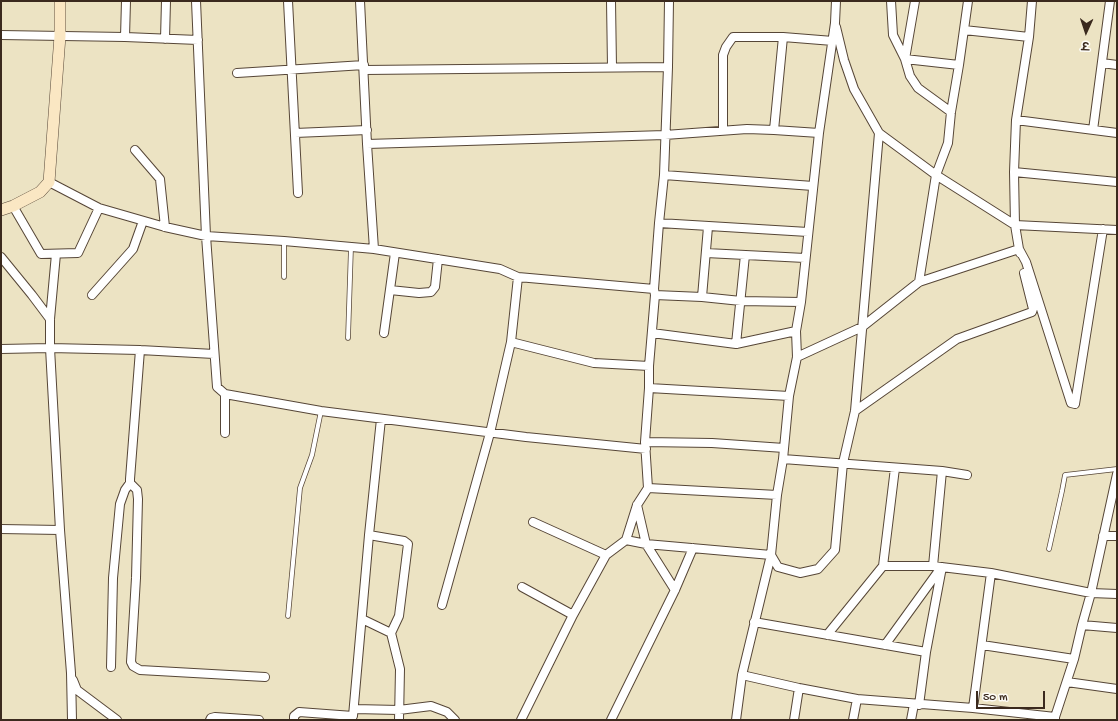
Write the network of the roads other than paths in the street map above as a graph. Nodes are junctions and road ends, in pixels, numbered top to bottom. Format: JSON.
{"nodes":[{"id":1,"x":60,"y":1,"type":"edge"},
{"id":2,"x":126,"y":1,"type":"edge"},
{"id":3,"x":166,"y":1,"type":"edge"},
{"id":4,"x":196,"y":1,"type":"edge"},
{"id":5,"x":288,"y":1,"type":"edge"},
{"id":6,"x":360,"y":1,"type":"edge"},
{"id":7,"x":611,"y":1,"type":"edge"},
{"id":8,"x":669,"y":1,"type":"edge"},
{"id":9,"x":836,"y":1,"type":"edge"},
{"id":10,"x":891,"y":1,"type":"edge"},
{"id":11,"x":915,"y":1,"type":"edge"},
{"id":12,"x":968,"y":1,"type":"edge"},
{"id":13,"x":1032,"y":1,"type":"edge"},
{"id":14,"x":1110,"y":1,"type":"edge"},
{"id":15,"x":835,"y":23,"type":"junction"},
{"id":16,"x":964,"y":30,"type":"junction"},
{"id":17,"x":1,"y":35,"type":"edge"},
{"id":18,"x":60,"y":36,"type":"junction"},
{"id":19,"x":124,"y":37,"type":"junction"},
{"id":20,"x":783,"y":37,"type":"junction"},
{"id":21,"x":1029,"y":37,"type":"junction"},
{"id":22,"x":164,"y":39,"type":"junction"},
{"id":23,"x":198,"y":40,"type":"junction"},
{"id":24,"x":833,"y":41,"type":"junction"},
{"id":25,"x":905,"y":59,"type":"junction"},
{"id":26,"x":1102,"y":63,"type":"junction"},
{"id":27,"x":959,"y":65,"type":"junction"},
{"id":28,"x":1117,"y":65,"type":"edge"},
{"id":29,"x":612,"y":67,"type":"junction"},
{"id":30,"x":668,"y":67,"type":"junction"},
{"id":31,"x":364,"y":68,"type":"junction"},
{"id":32,"x":291,"y":69,"type":"junction"},
{"id":33,"x":237,"y":72,"type":"dead end"},
{"id":34,"x":951,"y":112,"type":"junction"},
{"id":35,"x":1016,"y":120,"type":"junction"},
{"id":36,"x":367,"y":130,"type":"junction"},
{"id":37,"x":723,"y":130,"type":"junction"},
{"id":38,"x":774,"y":130,"type":"junction"},
{"id":39,"x":1093,"y":130,"type":"junction"},
{"id":40,"x":294,"y":133,"type":"junction"},
{"id":41,"x":819,"y":133,"type":"junction"},
{"id":42,"x":879,"y":133,"type":"junction"},
{"id":43,"x":1117,"y":133,"type":"edge"},
{"id":44,"x":665,"y":134,"type":"junction"},
{"id":45,"x":367,"y":144,"type":"junction"},
{"id":46,"x":135,"y":150,"type":"dead end"},
{"id":47,"x":1014,"y":172,"type":"junction"},
{"id":48,"x":664,"y":175,"type":"junction"},
{"id":49,"x":936,"y":175,"type":"junction"},
{"id":50,"x":49,"y":182,"type":"junction"},
{"id":51,"x":1117,"y":182,"type":"edge"},
{"id":52,"x":813,"y":186,"type":"junction"},
{"id":53,"x":298,"y":193,"type":"dead end"},
{"id":54,"x":13,"y":206,"type":"junction"},
{"id":55,"x":99,"y":208,"type":"junction"},
{"id":56,"x":1,"y":210,"type":"edge"},
{"id":57,"x":143,"y":221,"type":"junction"},
{"id":58,"x":659,"y":223,"type":"junction"},
{"id":59,"x":1015,"y":225,"type":"junction"},
{"id":60,"x":708,"y":226,"type":"junction"},
{"id":61,"x":165,"y":227,"type":"junction"},
{"id":62,"x":1103,"y":228,"type":"junction"},
{"id":63,"x":1117,"y":230,"type":"edge"},
{"id":64,"x":808,"y":232,"type":"junction"},
{"id":65,"x":206,"y":236,"type":"junction"},
{"id":66,"x":284,"y":241,"type":"junction"},
{"id":67,"x":351,"y":247,"type":"junction"},
{"id":68,"x":1019,"y":249,"type":"junction"},
{"id":69,"x":374,"y":250,"type":"junction"},
{"id":70,"x":395,"y":253,"type":"junction"},
{"id":71,"x":706,"y":253,"type":"junction"},
{"id":72,"x":56,"y":254,"type":"junction"},
{"id":73,"x":745,"y":255,"type":"junction"},
{"id":74,"x":1,"y":257,"type":"edge"},
{"id":75,"x":805,"y":258,"type":"junction"},
{"id":76,"x":438,"y":259,"type":"junction"},
{"id":77,"x":284,"y":277,"type":"dead end"},
{"id":78,"x":518,"y":277,"type":"junction"},
{"id":79,"x":919,"y":282,"type":"junction"},
{"id":80,"x":390,"y":290,"type":"junction"},
{"id":81,"x":655,"y":292,"type":"junction"},
{"id":82,"x":92,"y":295,"type":"dead end"},
{"id":83,"x":702,"y":296,"type":"junction"},
{"id":84,"x":741,"y":300,"type":"junction"},
{"id":85,"x":801,"y":302,"type":"junction"},
{"id":86,"x":50,"y":319,"type":"junction"},
{"id":87,"x":862,"y":327,"type":"junction"},
{"id":88,"x":796,"y":331,"type":"junction"},
{"id":89,"x":384,"y":333,"type":"dead end"},
{"id":90,"x":652,"y":333,"type":"junction"},
{"id":91,"x":348,"y":338,"type":"dead end"},
{"id":92,"x":511,"y":342,"type":"junction"},
{"id":93,"x":736,"y":344,"type":"junction"},
{"id":94,"x":50,"y":348,"type":"junction"},
{"id":95,"x":1,"y":349,"type":"edge"},
{"id":96,"x":140,"y":350,"type":"junction"},
{"id":97,"x":214,"y":354,"type":"junction"},
{"id":98,"x":796,"y":357,"type":"junction"},
{"id":99,"x":649,"y":366,"type":"junction"},
{"id":100,"x":649,"y":388,"type":"junction"},
{"id":101,"x":225,"y":394,"type":"junction"},
{"id":102,"x":789,"y":396,"type":"junction"},
{"id":103,"x":321,"y":411,"type":"junction"},
{"id":104,"x":855,"y":411,"type":"junction"},
{"id":105,"x":381,"y":419,"type":"junction"},
{"id":106,"x":224,"y":433,"type":"dead end"},
{"id":107,"x":490,"y":433,"type":"junction"},
{"id":108,"x":646,"y":445,"type":"junction"},
{"id":109,"x":784,"y":448,"type":"junction"},
{"id":110,"x":783,"y":459,"type":"junction"},
{"id":111,"x":843,"y":463,"type":"junction"},
{"id":112,"x":896,"y":468,"type":"junction"},
{"id":113,"x":1117,"y":469,"type":"edge"},
{"id":114,"x":942,"y":471,"type":"junction"},
{"id":115,"x":1117,"y":474,"type":"edge"},
{"id":116,"x":967,"y":475,"type":"dead end"},
{"id":117,"x":130,"y":483,"type":"junction"},
{"id":118,"x":648,"y":488,"type":"junction"},
{"id":119,"x":777,"y":495,"type":"junction"},
{"id":120,"x":637,"y":505,"type":"junction"},
{"id":121,"x":533,"y":522,"type":"dead end"},
{"id":122,"x":1,"y":529,"type":"edge"},
{"id":123,"x":60,"y":530,"type":"junction"},
{"id":124,"x":369,"y":535,"type":"junction"},
{"id":125,"x":1103,"y":536,"type":"junction"},
{"id":126,"x":1117,"y":536,"type":"edge"},
{"id":127,"x":626,"y":540,"type":"junction"},
{"id":128,"x":646,"y":544,"type":"junction"},
{"id":129,"x":693,"y":548,"type":"junction"},
{"id":130,"x":1049,"y":549,"type":"dead end"},
{"id":131,"x":606,"y":555,"type":"junction"},
{"id":132,"x":771,"y":555,"type":"junction"},
{"id":133,"x":883,"y":566,"type":"junction"},
{"id":134,"x":933,"y":566,"type":"junction"},
{"id":135,"x":942,"y":567,"type":"junction"},
{"id":136,"x":991,"y":573,"type":"junction"},
{"id":137,"x":522,"y":587,"type":"dead end"},
{"id":138,"x":675,"y":590,"type":"junction"},
{"id":139,"x":1091,"y":593,"type":"junction"},
{"id":140,"x":1117,"y":594,"type":"edge"},
{"id":141,"x":442,"y":605,"type":"dead end"},
{"id":142,"x":573,"y":615,"type":"junction"},
{"id":143,"x":288,"y":616,"type":"dead end"},
{"id":144,"x":362,"y":619,"type":"junction"},
{"id":145,"x":754,"y":622,"type":"junction"},
{"id":146,"x":1082,"y":625,"type":"junction"},
{"id":147,"x":1117,"y":628,"type":"edge"},
{"id":148,"x":391,"y":633,"type":"junction"},
{"id":149,"x":827,"y":635,"type":"junction"},
{"id":150,"x":885,"y":645,"type":"junction"},
{"id":151,"x":982,"y":645,"type":"junction"},
{"id":152,"x":926,"y":652,"type":"junction"},
{"id":153,"x":1074,"y":659,"type":"junction"},
{"id":154,"x":111,"y":667,"type":"dead end"},
{"id":155,"x":70,"y":673,"type":"junction"},
{"id":156,"x":742,"y":675,"type":"junction"},
{"id":157,"x":265,"y":677,"type":"dead end"},
{"id":158,"x":1067,"y":682,"type":"junction"},
{"id":159,"x":799,"y":688,"type":"junction"},
{"id":160,"x":1117,"y":689,"type":"edge"},
{"id":161,"x":857,"y":699,"type":"junction"},
{"id":162,"x":917,"y":704,"type":"junction"},
{"id":163,"x":973,"y":708,"type":"junction"},
{"id":164,"x":354,"y":709,"type":"junction"},
{"id":165,"x":399,"y":710,"type":"junction"},
{"id":166,"x":1055,"y":718,"type":"edge"},
{"id":167,"x":72,"y":720,"type":"edge"},
{"id":168,"x":117,"y":720,"type":"edge"},
{"id":169,"x":210,"y":720,"type":"edge"},
{"id":170,"x":259,"y":720,"type":"edge"},
{"id":171,"x":294,"y":720,"type":"edge"},
{"id":172,"x":399,"y":720,"type":"edge"},
{"id":173,"x":455,"y":720,"type":"edge"},
{"id":174,"x":521,"y":720,"type":"edge"},
{"id":175,"x":612,"y":720,"type":"edge"},
{"id":176,"x":736,"y":720,"type":"edge"},
{"id":177,"x":794,"y":720,"type":"edge"},
{"id":178,"x":853,"y":720,"type":"edge"},
{"id":179,"x":912,"y":720,"type":"edge"}],
"edges":[{"from":1,"to":18,"type":"street"},
{"from":2,"to":19,"type":"street"},
{"from":3,"to":22,"type":"street"},
{"from":4,"to":23,"type":"street"},
{"from":5,"to":32,"type":"street"},
{"from":6,"to":31,"type":"street"},
{"from":7,"to":29,"type":"street"},
{"from":8,"to":30,"type":"street"},
{"from":9,"to":15,"type":"street"},
{"from":10,"to":25,"type":"street"},
{"from":11,"to":25,"type":"street"},
{"from":12,"to":16,"type":"street"},
{"from":13,"to":21,"type":"street"},
{"from":14,"to":26,"type":"street"},
{"from":15,"to":24,"type":"street"},
{"from":15,"to":42,"type":"street"},
{"from":16,"to":21,"type":"street"},
{"from":16,"to":27,"type":"street"},
{"from":17,"to":18,"type":"street"},
{"from":18,"to":19,"type":"street"},
{"from":18,"to":50,"type":"street"},
{"from":19,"to":22,"type":"street"},
{"from":20,"to":24,"type":"street"},
{"from":20,"to":37,"type":"street"},
{"from":20,"to":38,"type":"street"},
{"from":21,"to":35,"type":"street"},
{"from":22,"to":23,"type":"street"},
{"from":23,"to":65,"type":"street"},
{"from":24,"to":41,"type":"street"},
{"from":25,"to":27,"type":"street"},
{"from":25,"to":34,"type":"street"},
{"from":26,"to":28,"type":"street"},
{"from":26,"to":39,"type":"street"},
{"from":27,"to":34,"type":"street"},
{"from":29,"to":30,"type":"street"},
{"from":29,"to":31,"type":"street"},
{"from":30,"to":44,"type":"street"},
{"from":31,"to":32,"type":"street"},
{"from":31,"to":36,"type":"street"},
{"from":32,"to":33,"type":"street"},
{"from":32,"to":40,"type":"street"},
{"from":34,"to":49,"type":"street"},
{"from":35,"to":39,"type":"street"},
{"from":35,"to":47,"type":"street"},
{"from":36,"to":40,"type":"street"},
{"from":36,"to":45,"type":"street"},
{"from":37,"to":38,"type":"street"},
{"from":37,"to":44,"type":"street"},
{"from":38,"to":41,"type":"street"},
{"from":39,"to":43,"type":"street"},
{"from":40,"to":53,"type":"street"},
{"from":41,"to":52,"type":"street"},
{"from":42,"to":49,"type":"street"},
{"from":42,"to":87,"type":"street"},
{"from":44,"to":45,"type":"street"},
{"from":44,"to":48,"type":"street"},
{"from":45,"to":69,"type":"street"},
{"from":46,"to":61,"type":"street"},
{"from":47,"to":51,"type":"street"},
{"from":47,"to":59,"type":"street"},
{"from":48,"to":52,"type":"street"},
{"from":48,"to":58,"type":"street"},
{"from":49,"to":59,"type":"street"},
{"from":49,"to":79,"type":"street"},
{"from":50,"to":54,"type":"street"},
{"from":50,"to":55,"type":"street"},
{"from":52,"to":64,"type":"street"},
{"from":54,"to":56,"type":"street"},
{"from":54,"to":72,"type":"street"},
{"from":55,"to":57,"type":"street"},
{"from":55,"to":72,"type":"street"},
{"from":57,"to":61,"type":"street"},
{"from":57,"to":82,"type":"street"},
{"from":58,"to":60,"type":"street"},
{"from":58,"to":81,"type":"street"},
{"from":59,"to":62,"type":"street"},
{"from":59,"to":68,"type":"street"},
{"from":60,"to":64,"type":"street"},
{"from":60,"to":71,"type":"street"},
{"from":61,"to":65,"type":"street"},
{"from":62,"to":63,"type":"street"},
{"from":62,"to":68,"type":"street"},
{"from":64,"to":75,"type":"street"},
{"from":65,"to":66,"type":"street"},
{"from":65,"to":97,"type":"street"},
{"from":66,"to":67,"type":"street"},
{"from":66,"to":77,"type":"lane"},
{"from":67,"to":69,"type":"street"},
{"from":67,"to":91,"type":"lane"},
{"from":68,"to":79,"type":"street"},
{"from":68,"to":104,"type":"street"},
{"from":69,"to":70,"type":"street"},
{"from":70,"to":76,"type":"street"},
{"from":70,"to":80,"type":"street"},
{"from":71,"to":73,"type":"street"},
{"from":71,"to":83,"type":"street"},
{"from":72,"to":86,"type":"street"},
{"from":73,"to":75,"type":"street"},
{"from":73,"to":84,"type":"street"},
{"from":74,"to":86,"type":"street"},
{"from":75,"to":85,"type":"street"},
{"from":76,"to":78,"type":"street"},
{"from":76,"to":80,"type":"street"},
{"from":78,"to":81,"type":"street"},
{"from":78,"to":92,"type":"street"},
{"from":79,"to":87,"type":"street"},
{"from":80,"to":89,"type":"street"},
{"from":81,"to":83,"type":"street"},
{"from":81,"to":90,"type":"street"},
{"from":83,"to":84,"type":"street"},
{"from":84,"to":85,"type":"street"},
{"from":84,"to":93,"type":"street"},
{"from":85,"to":88,"type":"street"},
{"from":86,"to":94,"type":"street"},
{"from":87,"to":98,"type":"street"},
{"from":87,"to":104,"type":"street"},
{"from":88,"to":93,"type":"street"},
{"from":88,"to":98,"type":"street"},
{"from":90,"to":93,"type":"street"},
{"from":90,"to":99,"type":"street"},
{"from":92,"to":99,"type":"street"},
{"from":92,"to":107,"type":"street"},
{"from":94,"to":95,"type":"street"},
{"from":94,"to":96,"type":"street"},
{"from":94,"to":123,"type":"street"},
{"from":96,"to":97,"type":"street"},
{"from":96,"to":117,"type":"street"},
{"from":97,"to":101,"type":"street"},
{"from":98,"to":102,"type":"street"},
{"from":99,"to":100,"type":"street"},
{"from":100,"to":102,"type":"street"},
{"from":100,"to":108,"type":"street"},
{"from":101,"to":103,"type":"street"},
{"from":101,"to":106,"type":"street"},
{"from":102,"to":109,"type":"street"},
{"from":103,"to":105,"type":"street"},
{"from":103,"to":143,"type":"lane"},
{"from":104,"to":111,"type":"street"},
{"from":105,"to":107,"type":"street"},
{"from":105,"to":124,"type":"street"},
{"from":107,"to":108,"type":"street"},
{"from":107,"to":141,"type":"street"},
{"from":108,"to":109,"type":"street"},
{"from":108,"to":118,"type":"street"},
{"from":109,"to":110,"type":"street"},
{"from":110,"to":111,"type":"street"},
{"from":110,"to":119,"type":"street"},
{"from":111,"to":112,"type":"street"},
{"from":111,"to":132,"type":"street"},
{"from":112,"to":114,"type":"street"},
{"from":112,"to":133,"type":"street"},
{"from":113,"to":130,"type":"lane"},
{"from":114,"to":116,"type":"street"},
{"from":114,"to":134,"type":"street"},
{"from":115,"to":125,"type":"street"},
{"from":117,"to":154,"type":"street"},
{"from":117,"to":157,"type":"street"},
{"from":118,"to":119,"type":"street"},
{"from":118,"to":120,"type":"street"},
{"from":119,"to":132,"type":"street"},
{"from":120,"to":127,"type":"street"},
{"from":120,"to":128,"type":"street"},
{"from":121,"to":131,"type":"street"},
{"from":122,"to":123,"type":"street"},
{"from":123,"to":155,"type":"street"},
{"from":124,"to":144,"type":"street"},
{"from":124,"to":148,"type":"street"},
{"from":125,"to":126,"type":"street"},
{"from":125,"to":139,"type":"street"},
{"from":127,"to":128,"type":"street"},
{"from":127,"to":131,"type":"street"},
{"from":128,"to":129,"type":"street"},
{"from":128,"to":138,"type":"street"},
{"from":129,"to":132,"type":"street"},
{"from":129,"to":138,"type":"street"},
{"from":131,"to":142,"type":"street"},
{"from":132,"to":145,"type":"street"},
{"from":133,"to":134,"type":"street"},
{"from":133,"to":149,"type":"street"},
{"from":134,"to":135,"type":"street"},
{"from":135,"to":136,"type":"street"},
{"from":135,"to":150,"type":"street"},
{"from":135,"to":152,"type":"street"},
{"from":136,"to":139,"type":"street"},
{"from":136,"to":151,"type":"street"},
{"from":137,"to":142,"type":"street"},
{"from":138,"to":175,"type":"street"},
{"from":139,"to":140,"type":"street"},
{"from":139,"to":146,"type":"street"},
{"from":142,"to":174,"type":"street"},
{"from":144,"to":148,"type":"street"},
{"from":144,"to":164,"type":"street"},
{"from":145,"to":149,"type":"street"},
{"from":145,"to":156,"type":"street"},
{"from":146,"to":147,"type":"street"},
{"from":146,"to":153,"type":"street"},
{"from":148,"to":165,"type":"street"},
{"from":149,"to":150,"type":"street"},
{"from":150,"to":152,"type":"street"},
{"from":151,"to":153,"type":"street"},
{"from":151,"to":163,"type":"street"},
{"from":152,"to":162,"type":"street"},
{"from":153,"to":158,"type":"street"},
{"from":155,"to":167,"type":"street"},
{"from":155,"to":168,"type":"street"},
{"from":156,"to":159,"type":"street"},
{"from":156,"to":176,"type":"street"},
{"from":158,"to":160,"type":"street"},
{"from":158,"to":166,"type":"street"},
{"from":159,"to":161,"type":"street"},
{"from":159,"to":177,"type":"street"},
{"from":161,"to":162,"type":"street"},
{"from":161,"to":178,"type":"street"},
{"from":162,"to":163,"type":"street"},
{"from":162,"to":179,"type":"street"},
{"from":163,"to":166,"type":"street"},
{"from":164,"to":165,"type":"street"},
{"from":164,"to":171,"type":"street"},
{"from":165,"to":172,"type":"street"},
{"from":165,"to":173,"type":"street"},
{"from":169,"to":170,"type":"street"}]}
